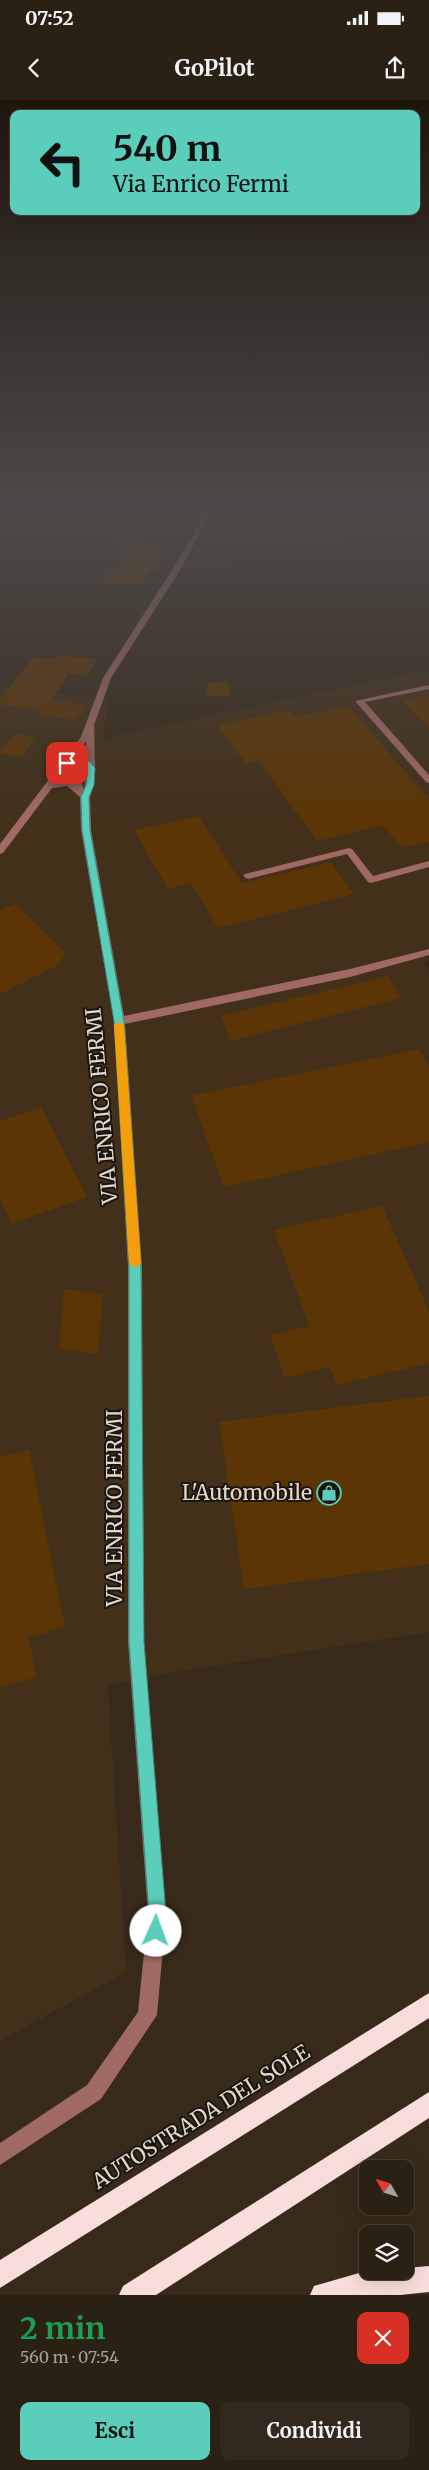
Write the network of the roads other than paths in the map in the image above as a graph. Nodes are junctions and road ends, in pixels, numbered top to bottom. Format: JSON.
{"nodes":[{"id":1,"x":146,"y":617,"type":"edge"},
{"id":2,"x":429,"y":687,"type":"edge"},
{"id":3,"x":90,"y":726,"type":"junction"},
{"id":4,"x":67,"y":763,"type":"junction"},
{"id":5,"x":91,"y":768,"type":"junction"},
{"id":6,"x":429,"y":780,"type":"edge"},
{"id":7,"x":49,"y":786,"type":"junction"},
{"id":8,"x":82,"y":793,"type":"junction"},
{"id":9,"x":0,"y":851,"type":"edge"},
{"id":10,"x":429,"y":864,"type":"edge"},
{"id":11,"x":248,"y":876,"type":"dead end"},
{"id":12,"x":429,"y":952,"type":"edge"},
{"id":13,"x":119,"y":1021,"type":"junction"},
{"id":14,"x":429,"y":2004,"type":"edge"},
{"id":15,"x":429,"y":2104,"type":"edge"},
{"id":16,"x":0,"y":2155,"type":"edge"},
{"id":17,"x":0,"y":2275,"type":"edge"},
{"id":18,"x":429,"y":2279,"type":"edge"},
{"id":19,"x":132,"y":2295,"type":"edge"},
{"id":20,"x":323,"y":2295,"type":"edge"}],
"edges":[{"from":1,"to":3,"type":"street"},
{"from":2,"to":6,"type":"street"},
{"from":3,"to":4,"type":"street"},
{"from":3,"to":5,"type":"street","name":"VIA ENRICO FERMI"},
{"from":4,"to":5,"type":"street"},
{"from":4,"to":7,"type":"street"},
{"from":4,"to":8,"type":"street","name":"VIA ENRICO FERMI"},
{"from":5,"to":8,"type":"street","name":"VIA ENRICO FERMI"},
{"from":7,"to":8,"type":"street"},
{"from":7,"to":9,"type":"street"},
{"from":8,"to":13,"type":"street","name":"VIA ENRICO FERMI"},
{"from":10,"to":11,"type":"street"},
{"from":12,"to":13,"type":"street"},
{"from":13,"to":16,"type":"street","name":"VIA ENRICO FERMI"},
{"from":14,"to":17,"type":"highway","name":"AUTOSTRADA DEL SOLE"},
{"from":15,"to":19,"type":"highway"},
{"from":18,"to":20,"type":"highway"}]}
